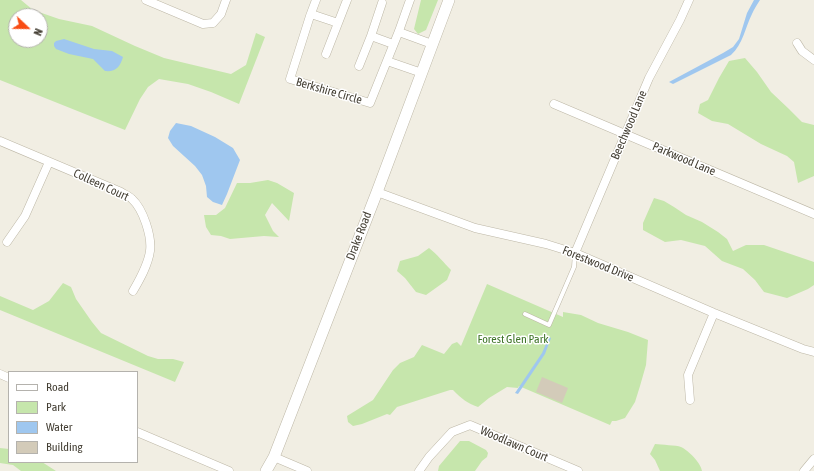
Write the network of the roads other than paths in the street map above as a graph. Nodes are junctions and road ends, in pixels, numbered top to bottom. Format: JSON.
{"nodes":[{"id":1,"x":146,"y":0,"type":"edge"},
{"id":2,"x":226,"y":0,"type":"edge"},
{"id":3,"x":316,"y":0,"type":"edge"},
{"id":4,"x":347,"y":0,"type":"edge"},
{"id":5,"x":410,"y":0,"type":"edge"},
{"id":6,"x":449,"y":0,"type":"edge"},
{"id":7,"x":688,"y":0,"type":"edge"},
{"id":8,"x":382,"y":3,"type":"dead end"},
{"id":9,"x":311,"y":14,"type":"junction"},
{"id":10,"x":338,"y":23,"type":"junction"},
{"id":11,"x":399,"y":32,"type":"junction"},
{"id":12,"x":371,"y":36,"type":"junction"},
{"id":13,"x":797,"y":43,"type":"dead end"},
{"id":14,"x":394,"y":44,"type":"junction"},
{"id":15,"x":432,"y":44,"type":"junction"},
{"id":16,"x":326,"y":54,"type":"dead end"},
{"id":17,"x":814,"y":60,"type":"edge"},
{"id":18,"x":387,"y":61,"type":"junction"},
{"id":19,"x":359,"y":66,"type":"dead end"},
{"id":20,"x":422,"y":73,"type":"junction"},
{"id":21,"x":554,"y":104,"type":"dead end"},
{"id":22,"x":626,"y":135,"type":"junction"},
{"id":23,"x":0,"y":141,"type":"edge"},
{"id":24,"x":49,"y":162,"type":"junction"},
{"id":25,"x":377,"y":192,"type":"junction"},
{"id":26,"x":814,"y":214,"type":"edge"},
{"id":27,"x":7,"y":242,"type":"dead end"},
{"id":28,"x":575,"y":253,"type":"junction"},
{"id":29,"x":133,"y":291,"type":"dead end"},
{"id":30,"x":714,"y":313,"type":"junction"},
{"id":31,"x":525,"y":314,"type":"dead end"},
{"id":32,"x":814,"y":352,"type":"edge"},
{"id":33,"x":690,"y":400,"type":"dead end"},
{"id":34,"x":138,"y":432,"type":"edge"},
{"id":35,"x":274,"y":457,"type":"junction"},
{"id":36,"x":814,"y":458,"type":"edge"},
{"id":37,"x":229,"y":471,"type":"edge"},
{"id":38,"x":266,"y":471,"type":"edge"},
{"id":39,"x":307,"y":471,"type":"edge"},
{"id":40,"x":418,"y":471,"type":"edge"},
{"id":41,"x":578,"y":471,"type":"edge"},
{"id":42,"x":804,"y":471,"type":"edge"}],
"edges":[{"from":1,"to":2,"type":"street"},
{"from":3,"to":9,"type":"street","name":"Berkshire Circle"},
{"from":4,"to":10,"type":"street"},
{"from":5,"to":11,"type":"street"},
{"from":6,"to":15,"type":"street","name":"Drake Road"},
{"from":7,"to":22,"type":"street","name":"Beechwood Lane"},
{"from":8,"to":12,"type":"street"},
{"from":9,"to":10,"type":"street"},
{"from":9,"to":18,"type":"street","name":"Berkshire Circle"},
{"from":10,"to":16,"type":"street"},
{"from":11,"to":14,"type":"street"},
{"from":11,"to":15,"type":"street"},
{"from":12,"to":14,"type":"street"},
{"from":12,"to":19,"type":"street"},
{"from":13,"to":17,"type":"street"},
{"from":14,"to":18,"type":"street"},
{"from":15,"to":20,"type":"street","name":"Drake Road"},
{"from":18,"to":20,"type":"street"},
{"from":20,"to":25,"type":"street","name":"Drake Road"},
{"from":21,"to":22,"type":"street","name":"Parkwood Lane"},
{"from":22,"to":26,"type":"street","name":"Parkwood Lane"},
{"from":22,"to":28,"type":"street","name":"Beechwood Lane"},
{"from":23,"to":24,"type":"street","name":"Colleen Court"},
{"from":24,"to":27,"type":"street"},
{"from":24,"to":29,"type":"street","name":"Colleen Court"},
{"from":25,"to":28,"type":"street","name":"Forestwood Drive"},
{"from":25,"to":35,"type":"street","name":"Drake Road"},
{"from":28,"to":30,"type":"street","name":"Forestwood Drive"},
{"from":28,"to":31,"type":"lane"},
{"from":30,"to":32,"type":"street","name":"Forestwood Drive"},
{"from":30,"to":33,"type":"street"},
{"from":34,"to":37,"type":"street"},
{"from":35,"to":38,"type":"street","name":"Drake Road"},
{"from":35,"to":39,"type":"street"},
{"from":36,"to":42,"type":"street"},
{"from":40,"to":41,"type":"street","name":"Woodlawn Court"}]}
